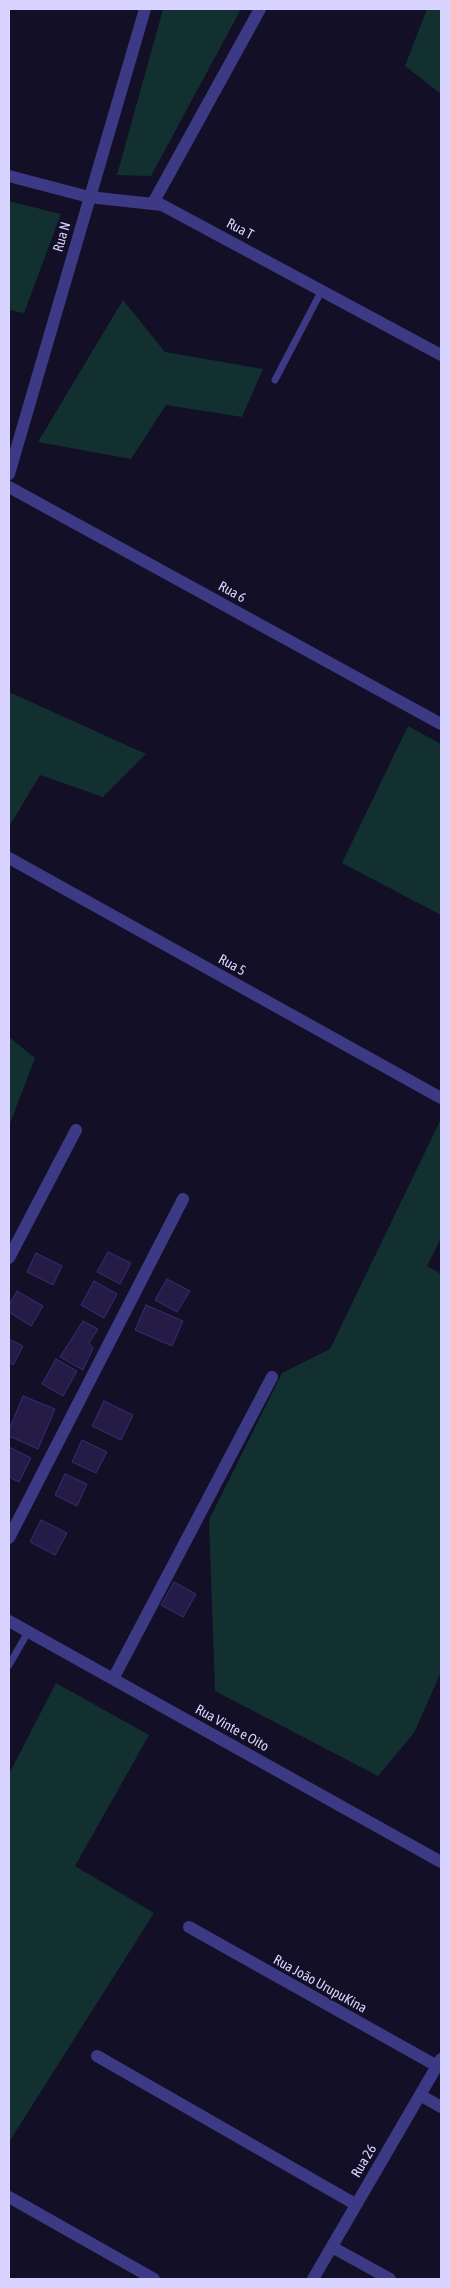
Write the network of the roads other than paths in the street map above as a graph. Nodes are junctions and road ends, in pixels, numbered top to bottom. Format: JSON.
{"nodes":[{"id":1,"x":146,"y":9,"type":"edge"},
{"id":2,"x":260,"y":9,"type":"edge"},
{"id":3,"x":9,"y":176,"type":"edge"},
{"id":4,"x":89,"y":196,"type":"junction"},
{"id":5,"x":153,"y":203,"type":"junction"},
{"id":6,"x":322,"y":290,"type":"junction"},
{"id":7,"x":441,"y":355,"type":"edge"},
{"id":8,"x":275,"y":380,"type":"dead end"},
{"id":9,"x":9,"y":474,"type":"edge"},
{"id":10,"x":9,"y":487,"type":"edge"},
{"id":11,"x":441,"y":724,"type":"edge"},
{"id":12,"x":9,"y":858,"type":"edge"},
{"id":13,"x":441,"y":1098,"type":"edge"},
{"id":14,"x":76,"y":1130,"type":"dead end"},
{"id":15,"x":183,"y":1198,"type":"dead end"},
{"id":16,"x":9,"y":1258,"type":"edge"},
{"id":17,"x":272,"y":1377,"type":"dead end"},
{"id":18,"x":9,"y":1538,"type":"edge"},
{"id":19,"x":9,"y":1621,"type":"edge"},
{"id":20,"x":28,"y":1632,"type":"junction"},
{"id":21,"x":9,"y":1665,"type":"edge"},
{"id":22,"x":113,"y":1679,"type":"junction"},
{"id":23,"x":441,"y":1862,"type":"edge"},
{"id":24,"x":189,"y":1927,"type":"dead end"},
{"id":25,"x":97,"y":2056,"type":"dead end"},
{"id":26,"x":439,"y":2063,"type":"edge"},
{"id":27,"x":420,"y":2095,"type":"junction"},
{"id":28,"x":441,"y":2107,"type":"edge"},
{"id":29,"x":9,"y":2197,"type":"edge"},
{"id":30,"x":355,"y":2204,"type":"junction"},
{"id":31,"x":332,"y":2247,"type":"junction"},
{"id":32,"x":154,"y":2279,"type":"edge"},
{"id":33,"x":313,"y":2279,"type":"edge"},
{"id":34,"x":390,"y":2279,"type":"edge"}],
"edges":[{"from":1,"to":4,"type":"street","name":"Rua N"},
{"from":2,"to":5,"type":"street"},
{"from":3,"to":4,"type":"street","name":"Rua T"},
{"from":4,"to":5,"type":"street","name":"Rua T"},
{"from":4,"to":9,"type":"street","name":"Rua N"},
{"from":5,"to":6,"type":"street","name":"Rua T"},
{"from":6,"to":7,"type":"street","name":"Rua T"},
{"from":6,"to":8,"type":"lane"},
{"from":10,"to":11,"type":"street","name":"Rua 6"},
{"from":12,"to":13,"type":"street","name":"Rua 5"},
{"from":14,"to":16,"type":"street"},
{"from":15,"to":18,"type":"street"},
{"from":17,"to":22,"type":"street"},
{"from":19,"to":20,"type":"street","name":"Rua Vinte e Oito"},
{"from":20,"to":21,"type":"lane"},
{"from":20,"to":22,"type":"street","name":"Rua Vinte e Oito"},
{"from":22,"to":23,"type":"street","name":"Rua Vinte e Oito"},
{"from":24,"to":26,"type":"street","name":"Rua João UrupuKina"},
{"from":25,"to":30,"type":"street"},
{"from":26,"to":27,"type":"street","name":"Rua 26"},
{"from":27,"to":28,"type":"street"},
{"from":27,"to":30,"type":"street","name":"Rua 26"},
{"from":29,"to":32,"type":"street"},
{"from":30,"to":31,"type":"street","name":"Rua 26"},
{"from":31,"to":33,"type":"street","name":"Rua 26"},
{"from":31,"to":34,"type":"street"}]}
